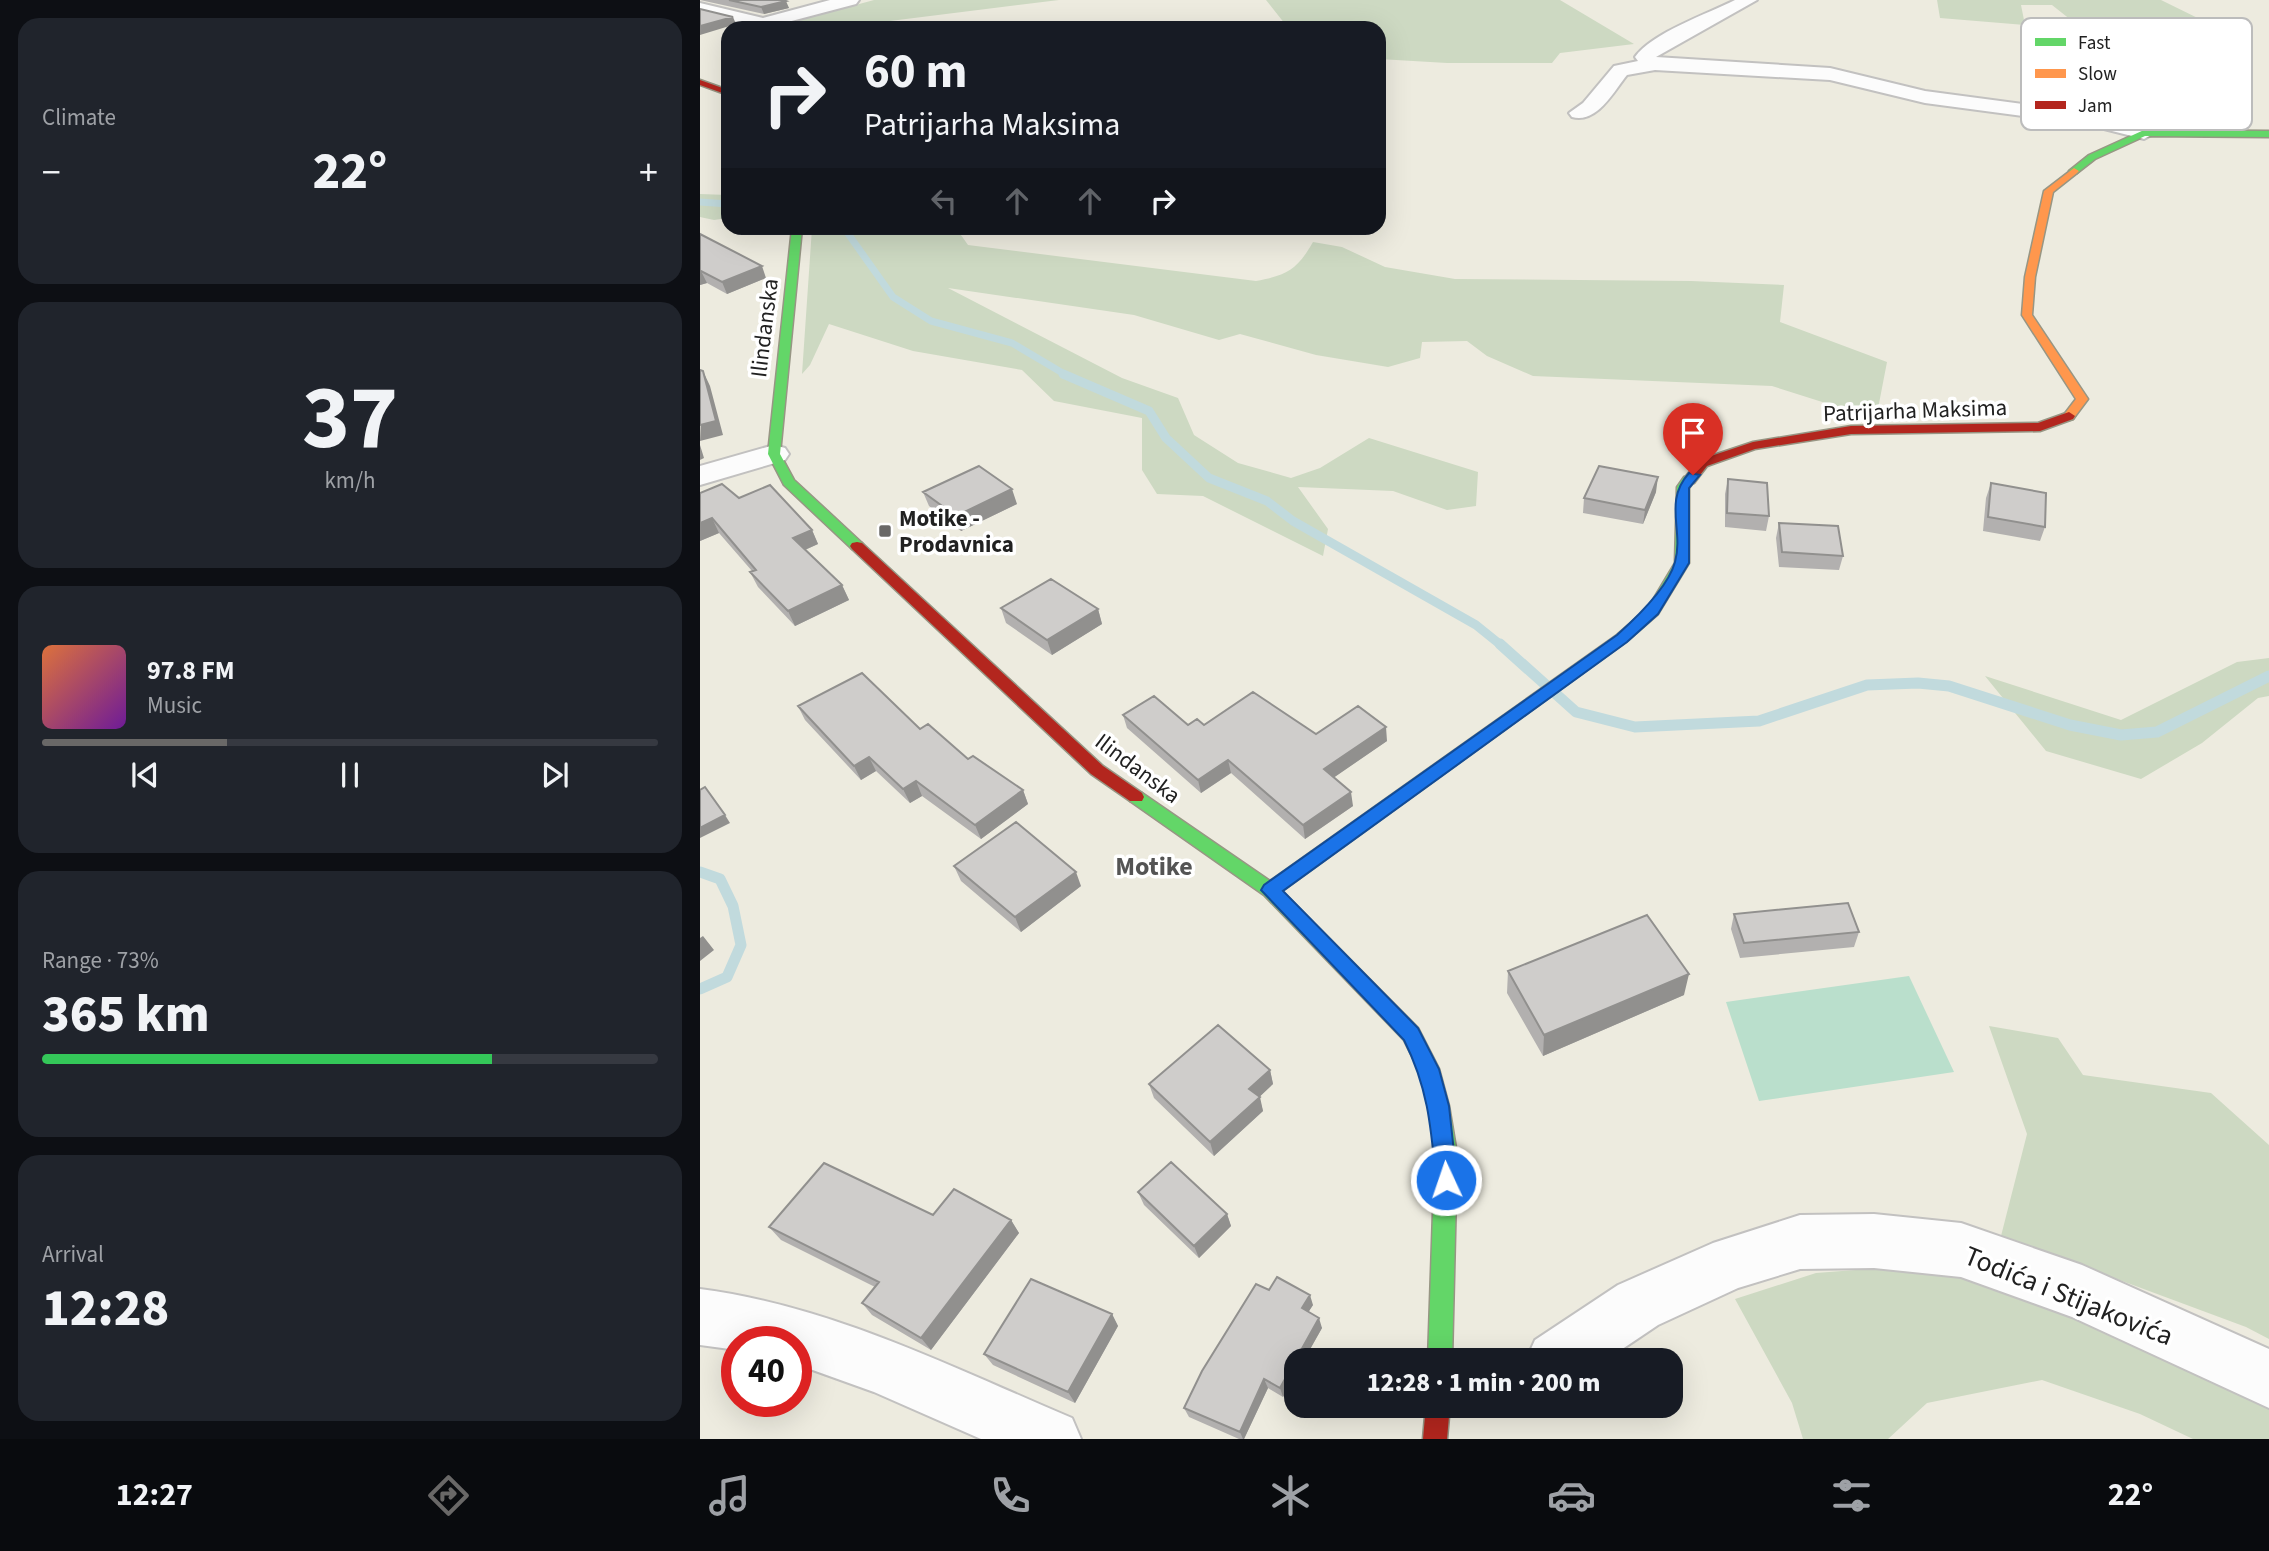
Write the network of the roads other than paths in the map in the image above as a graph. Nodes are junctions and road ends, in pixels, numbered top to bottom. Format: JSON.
{"nodes":[{"id":1,"x":850,"y":0,"type":"edge"},
{"id":2,"x":1748,"y":0,"type":"edge"},
{"id":3,"x":700,"y":8,"type":"edge"},
{"id":4,"x":756,"y":21,"type":"edge"},
{"id":5,"x":772,"y":21,"type":"edge"},
{"id":6,"x":1655,"y":64,"type":"junction"},
{"id":7,"x":700,"y":82,"type":"edge"},
{"id":8,"x":721,"y":90,"type":"edge"},
{"id":9,"x":2021,"y":110,"type":"edge"},
{"id":10,"x":1579,"y":113,"type":"dead end"},
{"id":11,"x":2135,"y":130,"type":"edge"},
{"id":12,"x":2144,"y":132,"type":"junction"},
{"id":13,"x":2269,"y":134,"type":"edge"},
{"id":14,"x":796,"y":235,"type":"edge"},
{"id":15,"x":774,"y":454,"type":"junction"},
{"id":16,"x":700,"y":476,"type":"edge"},
{"id":17,"x":1270,"y":890,"type":"junction"},
{"id":18,"x":700,"y":1317,"type":"edge"},
{"id":19,"x":1440,"y":1348,"type":"edge"},
{"id":20,"x":1573,"y":1348,"type":"edge"},
{"id":21,"x":2269,"y":1379,"type":"edge"},
{"id":22,"x":1437,"y":1418,"type":"edge"},
{"id":23,"x":1051,"y":1439,"type":"edge"},
{"id":24,"x":1436,"y":1439,"type":"edge"}],
"edges":[{"from":1,"to":5,"type":"street"},
{"from":2,"to":6,"type":"street"},
{"from":3,"to":4,"type":"street"},
{"from":6,"to":9,"type":"street"},
{"from":6,"to":10,"type":"street"},
{"from":7,"to":8,"type":"street"},
{"from":11,"to":12,"type":"street"},
{"from":12,"to":13,"type":"street","name":"Patrijarha Maksima"},
{"from":12,"to":17,"type":"street","name":"Patrijarha Maksima"},
{"from":14,"to":15,"type":"street","name":"Ilindanska"},
{"from":15,"to":16,"type":"street"},
{"from":15,"to":17,"type":"street","name":"Ilindanska"},
{"from":17,"to":19,"type":"street","name":"Ilindanska"},
{"from":18,"to":23,"type":"street"},
{"from":20,"to":21,"type":"street","name":"Todića i Stijakovića"},
{"from":22,"to":24,"type":"street"}]}
